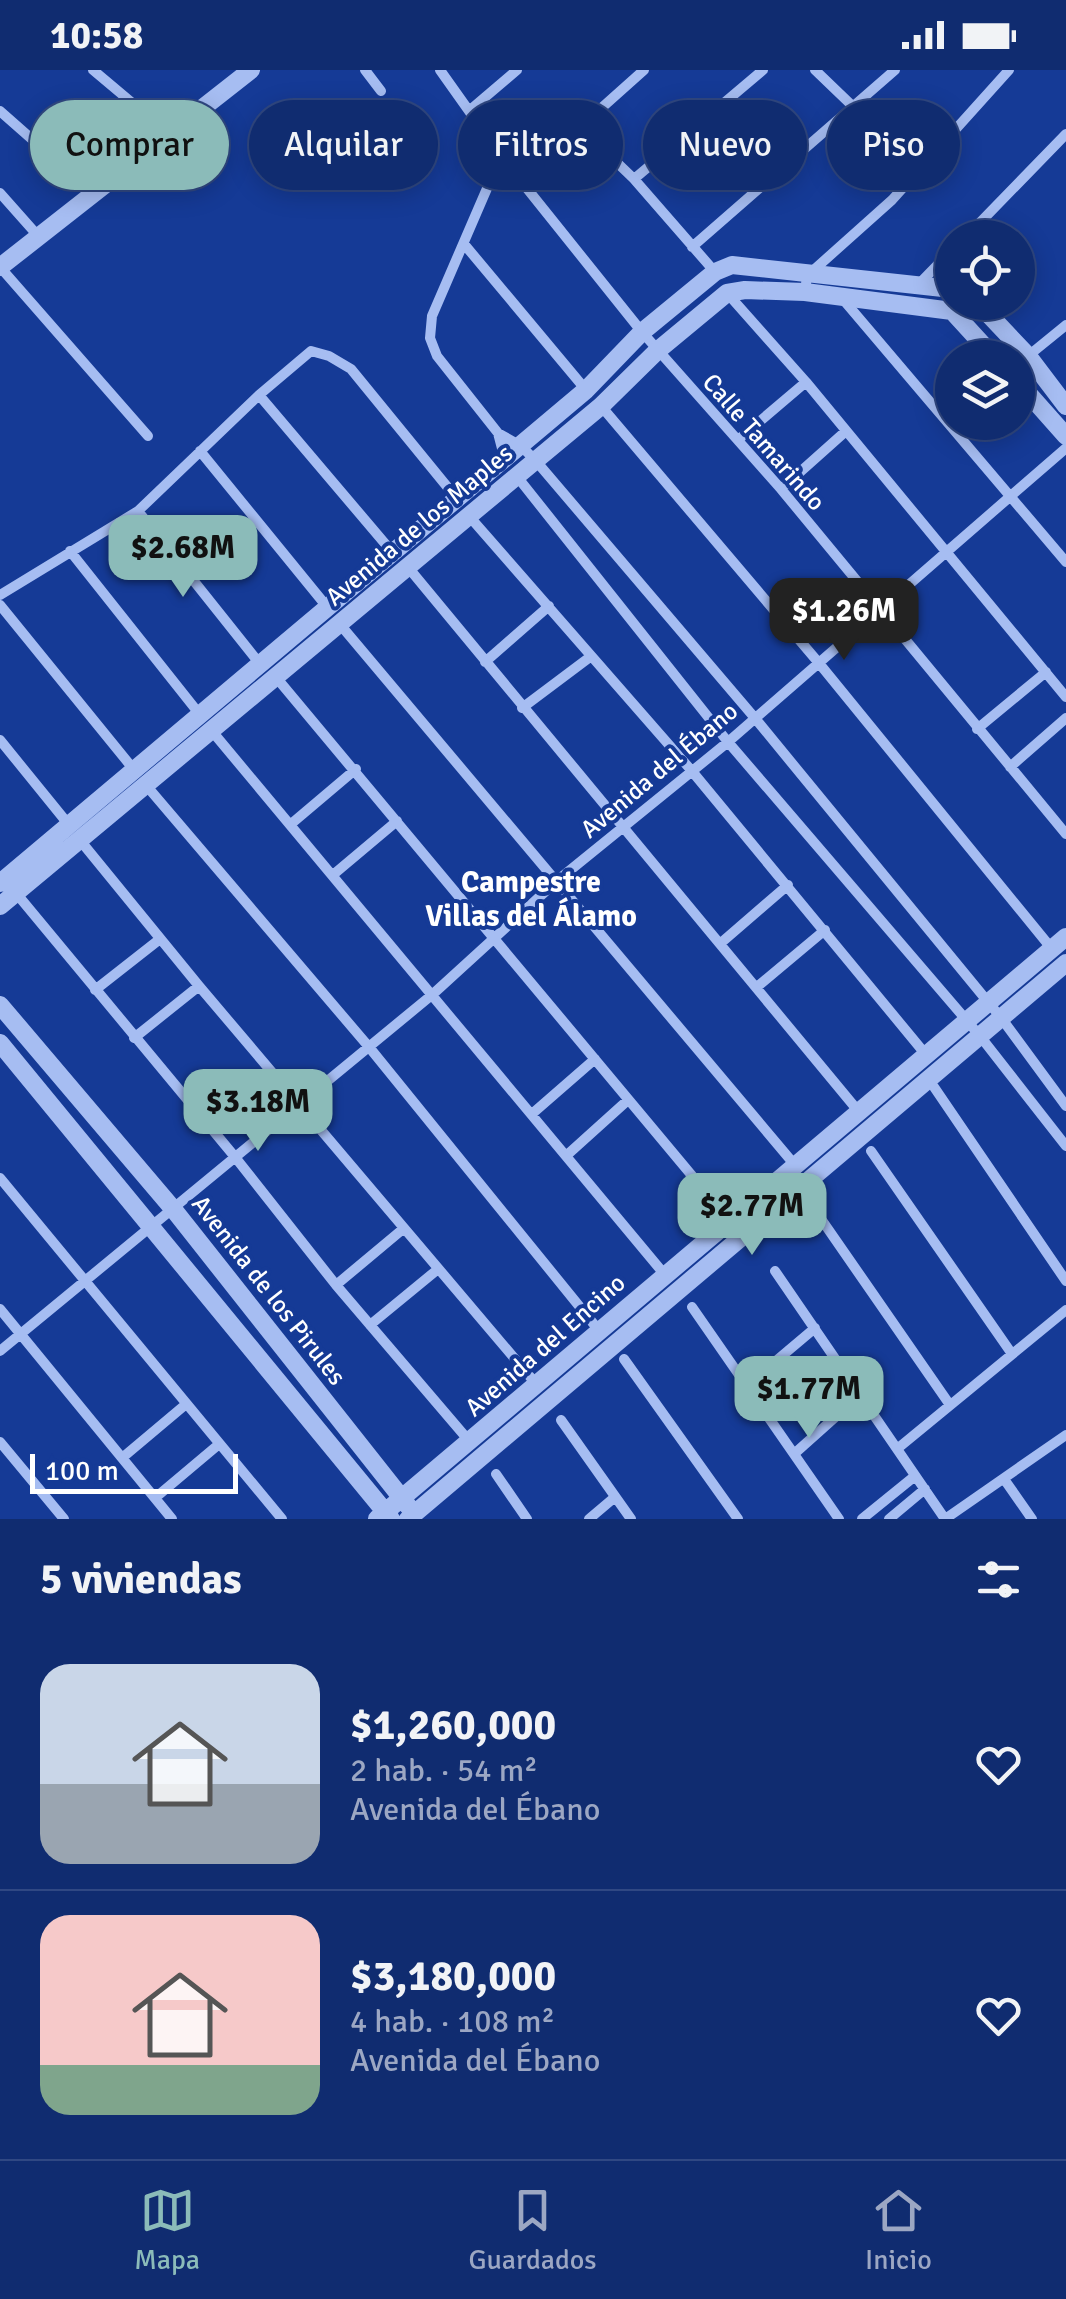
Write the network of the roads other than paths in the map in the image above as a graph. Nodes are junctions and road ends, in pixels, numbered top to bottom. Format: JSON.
{"nodes":[{"id":1,"x":93,"y":70,"type":"edge"},
{"id":2,"x":251,"y":70,"type":"edge"},
{"id":3,"x":365,"y":70,"type":"edge"},
{"id":4,"x":440,"y":70,"type":"edge"},
{"id":5,"x":516,"y":70,"type":"edge"},
{"id":6,"x":644,"y":70,"type":"edge"},
{"id":7,"x":764,"y":70,"type":"edge"},
{"id":8,"x":815,"y":70,"type":"edge"},
{"id":9,"x":895,"y":70,"type":"edge"},
{"id":10,"x":1009,"y":70,"type":"edge"},
{"id":11,"x":381,"y":91,"type":"dead end"},
{"id":12,"x":129,"y":100,"type":"edge"},
{"id":13,"x":211,"y":100,"type":"edge"},
{"id":14,"x":462,"y":100,"type":"edge"},
{"id":15,"x":482,"y":100,"type":"edge"},
{"id":16,"x":610,"y":100,"type":"edge"},
{"id":17,"x":844,"y":100,"type":"edge"},
{"id":18,"x":863,"y":100,"type":"edge"},
{"id":19,"x":0,"y":112,"type":"edge"},
{"id":20,"x":960,"y":123,"type":"edge"},
{"id":21,"x":827,"y":131,"type":"edge"},
{"id":22,"x":1066,"y":134,"type":"edge"},
{"id":23,"x":623,"y":168,"type":"edge"},
{"id":24,"x":634,"y":179,"type":"junction"},
{"id":25,"x":97,"y":190,"type":"edge"},
{"id":26,"x":487,"y":190,"type":"edge"},
{"id":27,"x":531,"y":190,"type":"edge"},
{"id":28,"x":900,"y":190,"type":"edge"},
{"id":29,"x":0,"y":193,"type":"edge"},
{"id":30,"x":93,"y":193,"type":"junction"},
{"id":31,"x":982,"y":220,"type":"edge"},
{"id":32,"x":39,"y":237,"type":"junction"},
{"id":33,"x":464,"y":244,"type":"junction"},
{"id":34,"x":692,"y":247,"type":"junction"},
{"id":35,"x":0,"y":267,"type":"edge"},
{"id":36,"x":935,"y":268,"type":"edge"},
{"id":37,"x":715,"y":272,"type":"junction"},
{"id":38,"x":806,"y":284,"type":"junction"},
{"id":39,"x":918,"y":286,"type":"junction"},
{"id":40,"x":935,"y":288,"type":"edge"},
{"id":41,"x":726,"y":293,"type":"junction"},
{"id":42,"x":840,"y":298,"type":"junction"},
{"id":43,"x":993,"y":320,"type":"edge"},
{"id":44,"x":1066,"y":324,"type":"edge"},
{"id":45,"x":642,"y":332,"type":"junction"},
{"id":46,"x":979,"y":340,"type":"edge"},
{"id":47,"x":1013,"y":340,"type":"edge"},
{"id":48,"x":1035,"y":350,"type":"edge"},
{"id":49,"x":657,"y":351,"type":"junction"},
{"id":50,"x":1035,"y":365,"type":"edge"},
{"id":51,"x":806,"y":382,"type":"junction"},
{"id":52,"x":586,"y":390,"type":"junction"},
{"id":53,"x":259,"y":395,"type":"junction"},
{"id":54,"x":1035,"y":401,"type":"edge"},
{"id":55,"x":601,"y":406,"type":"junction"},
{"id":56,"x":1066,"y":406,"type":"edge"},
{"id":57,"x":846,"y":432,"type":"junction"},
{"id":58,"x":498,"y":434,"type":"junction"},
{"id":59,"x":148,"y":436,"type":"dead end"},
{"id":60,"x":1066,"y":436,"type":"edge"},
{"id":61,"x":738,"y":439,"type":"junction"},
{"id":62,"x":521,"y":446,"type":"junction"},
{"id":63,"x":1066,"y":448,"type":"edge"},
{"id":64,"x":200,"y":451,"type":"junction"},
{"id":65,"x":504,"y":460,"type":"junction"},
{"id":66,"x":536,"y":460,"type":"junction"},
{"id":67,"x":516,"y":476,"type":"junction"},
{"id":68,"x":781,"y":488,"type":"junction"},
{"id":69,"x":1012,"y":496,"type":"junction"},
{"id":70,"x":458,"y":500,"type":"junction"},
{"id":71,"x":138,"y":511,"type":"junction"},
{"id":72,"x":469,"y":516,"type":"junction"},
{"id":73,"x":70,"y":551,"type":"junction"},
{"id":74,"x":946,"y":551,"type":"junction"},
{"id":75,"x":393,"y":552,"type":"junction"},
{"id":76,"x":1066,"y":562,"type":"edge"},
{"id":77,"x":408,"y":566,"type":"junction"},
{"id":78,"x":0,"y":595,"type":"edge"},
{"id":79,"x":0,"y":605,"type":"edge"},
{"id":80,"x":549,"y":606,"type":"junction"},
{"id":81,"x":880,"y":610,"type":"junction"},
{"id":82,"x":334,"y":616,"type":"junction"},
{"id":83,"x":590,"y":657,"type":"junction"},
{"id":84,"x":485,"y":662,"type":"junction"},
{"id":85,"x":818,"y":662,"type":"junction"},
{"id":86,"x":268,"y":670,"type":"junction"},
{"id":87,"x":1046,"y":672,"type":"junction"},
{"id":88,"x":1066,"y":697,"type":"edge"},
{"id":89,"x":522,"y":708,"type":"junction"},
{"id":90,"x":754,"y":717,"type":"junction"},
{"id":91,"x":1066,"y":718,"type":"edge"},
{"id":92,"x":206,"y":723,"type":"junction"},
{"id":93,"x":978,"y":729,"type":"junction"},
{"id":94,"x":0,"y":740,"type":"edge"},
{"id":95,"x":728,"y":742,"type":"junction"},
{"id":96,"x":1010,"y":767,"type":"junction"},
{"id":97,"x":134,"y":769,"type":"junction"},
{"id":98,"x":356,"y":770,"type":"junction"},
{"id":99,"x":691,"y":770,"type":"junction"},
{"id":100,"x":146,"y":785,"type":"junction"},
{"id":101,"x":398,"y":821,"type":"junction"},
{"id":102,"x":291,"y":824,"type":"junction"},
{"id":103,"x":623,"y":826,"type":"junction"},
{"id":104,"x":74,"y":832,"type":"junction"},
{"id":105,"x":1066,"y":834,"type":"edge"},
{"id":106,"x":334,"y":874,"type":"junction"},
{"id":107,"x":558,"y":880,"type":"junction"},
{"id":108,"x":5,"y":882,"type":"edge"},
{"id":109,"x":788,"y":886,"type":"junction"},
{"id":110,"x":0,"y":906,"type":"edge"},
{"id":111,"x":825,"y":930,"type":"junction"},
{"id":112,"x":496,"y":938,"type":"junction"},
{"id":113,"x":160,"y":939,"type":"junction"},
{"id":114,"x":722,"y":942,"type":"junction"},
{"id":115,"x":1059,"y":943,"type":"edge"},
{"id":116,"x":1066,"y":963,"type":"edge"},
{"id":117,"x":199,"y":986,"type":"junction"},
{"id":118,"x":758,"y":986,"type":"junction"},
{"id":119,"x":95,"y":990,"type":"junction"},
{"id":120,"x":433,"y":994,"type":"junction"},
{"id":121,"x":988,"y":1004,"type":"junction"},
{"id":122,"x":0,"y":1005,"type":"edge"},
{"id":123,"x":1002,"y":1018,"type":"junction"},
{"id":124,"x":974,"y":1029,"type":"junction"},
{"id":125,"x":134,"y":1038,"type":"junction"},
{"id":126,"x":0,"y":1043,"type":"edge"},
{"id":127,"x":368,"y":1047,"type":"junction"},
{"id":128,"x":927,"y":1056,"type":"junction"},
{"id":129,"x":594,"y":1059,"type":"junction"},
{"id":130,"x":934,"y":1087,"type":"dead end"},
{"id":131,"x":628,"y":1100,"type":"junction"},
{"id":132,"x":301,"y":1103,"type":"junction"},
{"id":133,"x":1066,"y":1106,"type":"edge"},
{"id":134,"x":859,"y":1112,"type":"junction"},
{"id":135,"x":532,"y":1113,"type":"junction"},
{"id":136,"x":1066,"y":1146,"type":"edge"},
{"id":137,"x":871,"y":1151,"type":"dead end"},
{"id":138,"x":567,"y":1155,"type":"junction"},
{"id":139,"x":236,"y":1158,"type":"junction"},
{"id":140,"x":794,"y":1164,"type":"junction"},
{"id":141,"x":0,"y":1178,"type":"edge"},
{"id":142,"x":810,"y":1202,"type":"dead end"},
{"id":143,"x":174,"y":1210,"type":"junction"},
{"id":144,"x":729,"y":1220,"type":"junction"},
{"id":145,"x":154,"y":1226,"type":"junction"},
{"id":146,"x":403,"y":1229,"type":"junction"},
{"id":147,"x":438,"y":1270,"type":"junction"},
{"id":148,"x":775,"y":1272,"type":"dead end"},
{"id":149,"x":665,"y":1275,"type":"junction"},
{"id":150,"x":1066,"y":1281,"type":"edge"},
{"id":151,"x":87,"y":1282,"type":"junction"},
{"id":152,"x":336,"y":1285,"type":"junction"},
{"id":153,"x":692,"y":1307,"type":"dead end"},
{"id":154,"x":0,"y":1309,"type":"edge"},
{"id":155,"x":1066,"y":1310,"type":"edge"},
{"id":156,"x":370,"y":1325,"type":"junction"},
{"id":157,"x":816,"y":1328,"type":"junction"},
{"id":158,"x":20,"y":1334,"type":"junction"},
{"id":159,"x":612,"y":1345,"type":"junction"},
{"id":160,"x":0,"y":1351,"type":"edge"},
{"id":161,"x":1012,"y":1354,"type":"junction"},
{"id":162,"x":536,"y":1384,"type":"junction"},
{"id":163,"x":745,"y":1387,"type":"junction"},
{"id":164,"x":860,"y":1395,"type":"junction"},
{"id":165,"x":186,"y":1404,"type":"junction"},
{"id":166,"x":950,"y":1405,"type":"junction"},
{"id":167,"x":560,"y":1420,"type":"dead end"},
{"id":168,"x":1066,"y":1436,"type":"edge"},
{"id":169,"x":0,"y":1442,"type":"edge"},
{"id":170,"x":470,"y":1442,"type":"junction"},
{"id":171,"x":218,"y":1445,"type":"junction"},
{"id":172,"x":897,"y":1449,"type":"junction"},
{"id":173,"x":794,"y":1454,"type":"junction"},
{"id":174,"x":122,"y":1458,"type":"junction"},
{"id":175,"x":496,"y":1474,"type":"dead end"},
{"id":176,"x":915,"y":1476,"type":"junction"},
{"id":177,"x":1004,"y":1479,"type":"junction"},
{"id":178,"x":925,"y":1489,"type":"junction"},
{"id":179,"x":616,"y":1497,"type":"junction"},
{"id":180,"x":155,"y":1498,"type":"junction"},
{"id":181,"x":402,"y":1498,"type":"junction"},
{"id":182,"x":60,"y":1515,"type":"edge"},
{"id":183,"x":385,"y":1517,"type":"edge"},
{"id":184,"x":413,"y":1518,"type":"edge"},
{"id":185,"x":48,"y":1519,"type":"edge"},
{"id":186,"x":172,"y":1519,"type":"edge"},
{"id":187,"x":282,"y":1519,"type":"edge"},
{"id":188,"x":527,"y":1519,"type":"edge"},
{"id":189,"x":589,"y":1519,"type":"edge"},
{"id":190,"x":631,"y":1519,"type":"edge"},
{"id":191,"x":738,"y":1519,"type":"edge"},
{"id":192,"x":840,"y":1519,"type":"edge"},
{"id":193,"x":862,"y":1519,"type":"edge"},
{"id":194,"x":889,"y":1519,"type":"edge"},
{"id":195,"x":945,"y":1519,"type":"edge"},
{"id":196,"x":1032,"y":1519,"type":"edge"}],
"edges":[{"from":1,"to":12,"type":"street"},
{"from":2,"to":13,"type":"street"},
{"from":3,"to":11,"type":"street"},
{"from":4,"to":14,"type":"street","name":"Calle Tamarindo"},
{"from":5,"to":15,"type":"street"},
{"from":6,"to":16,"type":"street"},
{"from":7,"to":24,"type":"street"},
{"from":8,"to":17,"type":"street"},
{"from":9,"to":18,"type":"street"},
{"from":10,"to":20,"type":"street"},
{"from":19,"to":30,"type":"street"},
{"from":21,"to":34,"type":"street"},
{"from":22,"to":31,"type":"street"},
{"from":23,"to":24,"type":"street"},
{"from":24,"to":34,"type":"street"},
{"from":25,"to":30,"type":"street"},
{"from":26,"to":33,"type":"street"},
{"from":27,"to":45,"type":"street","name":"Calle Tamarindo"},
{"from":28,"to":38,"type":"street"},
{"from":29,"to":32,"type":"street"},
{"from":30,"to":32,"type":"street"},
{"from":32,"to":35,"type":"street"},
{"from":33,"to":52,"type":"street"},
{"from":33,"to":58,"type":"street"},
{"from":34,"to":37,"type":"street"},
{"from":35,"to":59,"type":"street"},
{"from":36,"to":39,"type":"street"},
{"from":37,"to":38,"type":"street"},
{"from":37,"to":45,"type":"street","name":"Avenida de los Maples"},
{"from":38,"to":39,"type":"street"},
{"from":38,"to":41,"type":"street"},
{"from":38,"to":42,"type":"street"},
{"from":39,"to":40,"type":"street"},
{"from":41,"to":49,"type":"street","name":"Avenida de los Maples"},
{"from":41,"to":51,"type":"street"},
{"from":42,"to":46,"type":"street"},
{"from":42,"to":69,"type":"street"},
{"from":43,"to":47,"type":"street"},
{"from":44,"to":48,"type":"street"},
{"from":45,"to":49,"type":"street","name":"Calle Tamarindo"},
{"from":45,"to":52,"type":"street","name":"Avenida de los Maples"},
{"from":49,"to":55,"type":"street","name":"Avenida de los Maples"},
{"from":49,"to":61,"type":"street","name":"Calle Tamarindo"},
{"from":50,"to":56,"type":"street"},
{"from":51,"to":57,"type":"street"},
{"from":51,"to":61,"type":"street"},
{"from":52,"to":62,"type":"street","name":"Avenida de los Maples"},
{"from":53,"to":64,"type":"street"},
{"from":53,"to":70,"type":"street"},
{"from":53,"to":75,"type":"street"},
{"from":54,"to":60,"type":"street"},
{"from":55,"to":66,"type":"street","name":"Avenida de los Maples"},
{"from":55,"to":85,"type":"street"},
{"from":57,"to":68,"type":"street"},
{"from":57,"to":74,"type":"street"},
{"from":58,"to":62,"type":"street"},
{"from":58,"to":65,"type":"street"},
{"from":61,"to":68,"type":"street","name":"Calle Tamarindo"},
{"from":62,"to":65,"type":"street","name":"Avenida de los Maples"},
{"from":62,"to":66,"type":"street"},
{"from":63,"to":69,"type":"street","name":"Avenida del Ébano"},
{"from":64,"to":71,"type":"street"},
{"from":64,"to":82,"type":"street"},
{"from":65,"to":67,"type":"street"},
{"from":65,"to":70,"type":"street","name":"Avenida de los Maples"},
{"from":66,"to":67,"type":"street","name":"Avenida de los Maples"},
{"from":66,"to":90,"type":"street"},
{"from":67,"to":72,"type":"street","name":"Avenida de los Maples"},
{"from":67,"to":95,"type":"street"},
{"from":68,"to":81,"type":"street","name":"Calle Tamarindo"},
{"from":69,"to":74,"type":"street","name":"Avenida del Ébano"},
{"from":69,"to":76,"type":"street"},
{"from":70,"to":75,"type":"street","name":"Avenida de los Maples"},
{"from":71,"to":73,"type":"street"},
{"from":71,"to":86,"type":"street"},
{"from":72,"to":77,"type":"street","name":"Avenida de los Maples"},
{"from":72,"to":80,"type":"street"},
{"from":73,"to":78,"type":"street"},
{"from":73,"to":92,"type":"street"},
{"from":74,"to":81,"type":"street","name":"Avenida del Ébano"},
{"from":74,"to":87,"type":"street"},
{"from":75,"to":82,"type":"street","name":"Avenida de los Maples"},
{"from":77,"to":82,"type":"street","name":"Avenida de los Maples"},
{"from":77,"to":84,"type":"street"},
{"from":79,"to":97,"type":"street"},
{"from":80,"to":83,"type":"street"},
{"from":80,"to":84,"type":"street"},
{"from":81,"to":85,"type":"street","name":"Avenida del Ébano"},
{"from":81,"to":93,"type":"street","name":"Calle Tamarindo"},
{"from":82,"to":86,"type":"street","name":"Avenida de los Maples"},
{"from":82,"to":107,"type":"street"},
{"from":83,"to":89,"type":"street"},
{"from":83,"to":99,"type":"street"},
{"from":84,"to":89,"type":"street"},
{"from":85,"to":90,"type":"street","name":"Avenida del Ébano"},
{"from":85,"to":115,"type":"street"},
{"from":86,"to":92,"type":"street","name":"Avenida de los Maples"},
{"from":86,"to":98,"type":"street"},
{"from":87,"to":88,"type":"street"},
{"from":87,"to":93,"type":"street"},
{"from":89,"to":103,"type":"street"},
{"from":90,"to":95,"type":"street","name":"Avenida del Ébano"},
{"from":90,"to":121,"type":"street"},
{"from":91,"to":96,"type":"street"},
{"from":92,"to":97,"type":"street","name":"Avenida de los Maples"},
{"from":92,"to":100,"type":"street","name":"Avenida de los Maples"},
{"from":92,"to":102,"type":"street"},
{"from":93,"to":96,"type":"street","name":"Calle Tamarindo"},
{"from":94,"to":104,"type":"street"},
{"from":95,"to":99,"type":"street","name":"Avenida del Ébano"},
{"from":95,"to":124,"type":"street"},
{"from":96,"to":105,"type":"street","name":"Calle Tamarindo"},
{"from":97,"to":100,"type":"street"},
{"from":97,"to":104,"type":"street","name":"Avenida de los Maples"},
{"from":98,"to":101,"type":"street"},
{"from":98,"to":102,"type":"street"},
{"from":99,"to":103,"type":"street","name":"Avenida del Ébano"},
{"from":99,"to":109,"type":"street"},
{"from":100,"to":104,"type":"street","name":"Avenida de los Maples"},
{"from":100,"to":127,"type":"street"},
{"from":101,"to":106,"type":"street"},
{"from":101,"to":112,"type":"street"},
{"from":102,"to":106,"type":"street"},
{"from":103,"to":107,"type":"street","name":"Avenida del Ébano"},
{"from":103,"to":114,"type":"street"},
{"from":104,"to":108,"type":"street","name":"Avenida de los Maples"},
{"from":104,"to":113,"type":"street"},
{"from":106,"to":120,"type":"street"},
{"from":107,"to":112,"type":"street","name":"Avenida del Ébano"},
{"from":107,"to":140,"type":"street"},
{"from":108,"to":110,"type":"street","name":"Avenida de los Maples"},
{"from":108,"to":119,"type":"street"},
{"from":109,"to":111,"type":"street"},
{"from":109,"to":114,"type":"street"},
{"from":111,"to":118,"type":"street"},
{"from":111,"to":128,"type":"street"},
{"from":112,"to":120,"type":"street","name":"Avenida del Ébano"},
{"from":112,"to":129,"type":"street"},
{"from":113,"to":117,"type":"street"},
{"from":113,"to":119,"type":"street"},
{"from":114,"to":118,"type":"street"},
{"from":115,"to":121,"type":"street","name":"Avenida del Encino"},
{"from":116,"to":123,"type":"street","name":"Avenida del Encino"},
{"from":117,"to":125,"type":"street"},
{"from":117,"to":132,"type":"street"},
{"from":118,"to":134,"type":"street"},
{"from":119,"to":125,"type":"street"},
{"from":120,"to":127,"type":"street","name":"Avenida del Ébano"},
{"from":120,"to":135,"type":"street"},
{"from":121,"to":123,"type":"street"},
{"from":121,"to":124,"type":"street","name":"Avenida del Encino"},
{"from":122,"to":143,"type":"street","name":"Avenida de los Pirules"},
{"from":123,"to":124,"type":"street","name":"Avenida del Encino"},
{"from":123,"to":133,"type":"street"},
{"from":124,"to":128,"type":"street","name":"Avenida del Encino"},
{"from":124,"to":136,"type":"street"},
{"from":124,"to":159,"type":"street","name":"Avenida del Encino"},
{"from":125,"to":139,"type":"street"},
{"from":126,"to":145,"type":"street","name":"Avenida de los Pirules"},
{"from":127,"to":132,"type":"street","name":"Avenida del Ébano"},
{"from":127,"to":159,"type":"street"},
{"from":128,"to":134,"type":"street","name":"Avenida del Encino"},
{"from":129,"to":131,"type":"street"},
{"from":129,"to":135,"type":"street"},
{"from":130,"to":150,"type":"street"},
{"from":131,"to":138,"type":"street"},
{"from":131,"to":144,"type":"street"},
{"from":132,"to":139,"type":"street","name":"Avenida del Ébano"},
{"from":132,"to":146,"type":"street"},
{"from":134,"to":140,"type":"street","name":"Avenida del Encino"},
{"from":135,"to":138,"type":"street"},
{"from":137,"to":161,"type":"street"},
{"from":138,"to":149,"type":"street"},
{"from":139,"to":143,"type":"street","name":"Avenida del Ébano"},
{"from":139,"to":152,"type":"street"},
{"from":140,"to":144,"type":"street","name":"Avenida del Encino"},
{"from":141,"to":151,"type":"street"},
{"from":142,"to":166,"type":"street"},
{"from":143,"to":145,"type":"street","name":"Avenida del Ébano"},
{"from":143,"to":181,"type":"street","name":"Avenida de los Pirules"},
{"from":144,"to":149,"type":"street","name":"Avenida del Encino"},
{"from":145,"to":151,"type":"street","name":"Avenida del Ébano"},
{"from":145,"to":183,"type":"street","name":"Avenida de los Pirules"},
{"from":146,"to":147,"type":"street"},
{"from":146,"to":152,"type":"street"},
{"from":147,"to":156,"type":"street"},
{"from":147,"to":162,"type":"street"},
{"from":148,"to":157,"type":"street"},
{"from":149,"to":159,"type":"street","name":"Avenida del Encino"},
{"from":151,"to":158,"type":"street","name":"Avenida del Ébano"},
{"from":151,"to":165,"type":"street"},
{"from":152,"to":156,"type":"street"},
{"from":153,"to":163,"type":"street"},
{"from":154,"to":158,"type":"street"},
{"from":155,"to":161,"type":"street"},
{"from":156,"to":170,"type":"street"},
{"from":157,"to":163,"type":"street"},
{"from":157,"to":164,"type":"street"},
{"from":158,"to":160,"type":"street","name":"Avenida del Ébano"},
{"from":158,"to":174,"type":"street"},
{"from":159,"to":162,"type":"street","name":"Avenida del Encino"},
{"from":159,"to":184,"type":"street","name":"Avenida del Encino"},
{"from":159,"to":191,"type":"street"},
{"from":161,"to":166,"type":"street"},
{"from":162,"to":170,"type":"street","name":"Avenida del Encino"},
{"from":163,"to":173,"type":"street"},
{"from":164,"to":172,"type":"street"},
{"from":164,"to":173,"type":"street"},
{"from":165,"to":171,"type":"street"},
{"from":165,"to":174,"type":"street"},
{"from":166,"to":172,"type":"street"},
{"from":167,"to":179,"type":"street"},
{"from":168,"to":177,"type":"street"},
{"from":169,"to":182,"type":"street"},
{"from":170,"to":181,"type":"street","name":"Avenida del Encino"},
{"from":171,"to":180,"type":"street"},
{"from":171,"to":187,"type":"street"},
{"from":172,"to":176,"type":"street"},
{"from":173,"to":192,"type":"street"},
{"from":174,"to":180,"type":"street"},
{"from":175,"to":188,"type":"street"},
{"from":176,"to":178,"type":"street"},
{"from":176,"to":193,"type":"street"},
{"from":177,"to":195,"type":"street"},
{"from":177,"to":196,"type":"street"},
{"from":178,"to":194,"type":"street"},
{"from":178,"to":195,"type":"street"},
{"from":179,"to":189,"type":"street"},
{"from":179,"to":190,"type":"street"},
{"from":180,"to":186,"type":"street"},
{"from":181,"to":183,"type":"street","name":"Avenida del Encino"},
{"from":181,"to":184,"type":"street","name":"Avenida de los Pirules"},
{"from":182,"to":185,"type":"street"}]}
